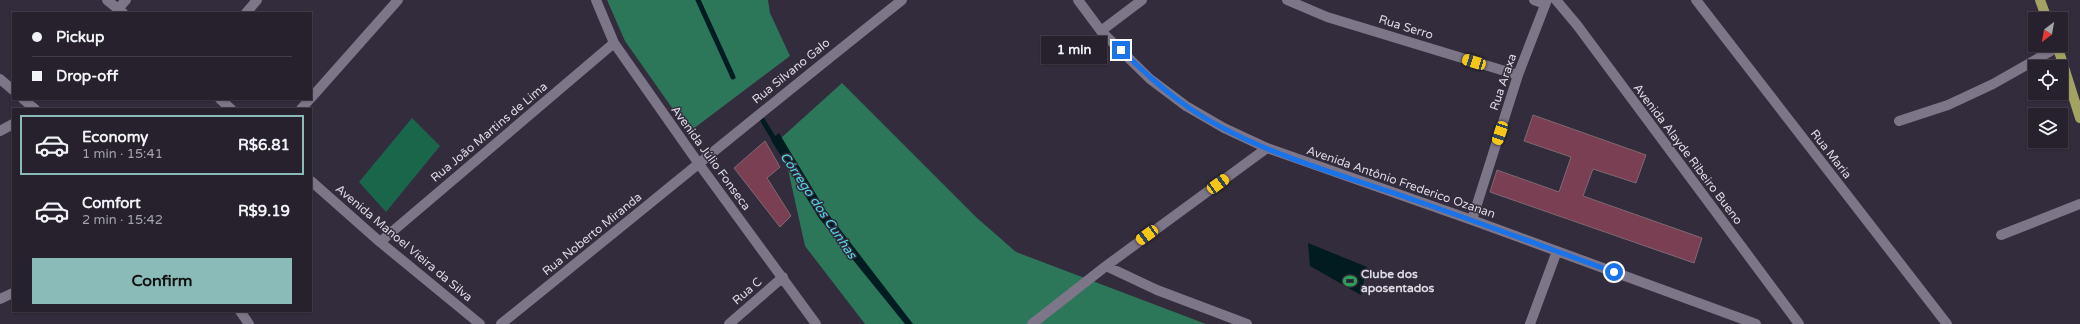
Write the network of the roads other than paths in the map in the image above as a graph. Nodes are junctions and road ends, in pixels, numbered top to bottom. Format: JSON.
{"nodes":[{"id":1,"x":107,"y":0,"type":"edge"},
{"id":2,"x":126,"y":0,"type":"edge"},
{"id":3,"x":257,"y":0,"type":"edge"},
{"id":4,"x":398,"y":0,"type":"edge"},
{"id":5,"x":596,"y":0,"type":"edge"},
{"id":6,"x":902,"y":0,"type":"edge"},
{"id":7,"x":1078,"y":0,"type":"edge"},
{"id":8,"x":1142,"y":0,"type":"edge"},
{"id":9,"x":1287,"y":0,"type":"edge"},
{"id":10,"x":1534,"y":0,"type":"edge"},
{"id":11,"x":1556,"y":0,"type":"edge"},
{"id":12,"x":1696,"y":0,"type":"edge"},
{"id":13,"x":2040,"y":0,"type":"edge"},
{"id":14,"x":1546,"y":2,"type":"edge"},
{"id":15,"x":120,"y":11,"type":"edge"},
{"id":16,"x":247,"y":12,"type":"edge"},
{"id":17,"x":2044,"y":12,"type":"edge"},
{"id":18,"x":1101,"y":31,"type":"junction"},
{"id":19,"x":614,"y":43,"type":"junction"},
{"id":20,"x":2047,"y":52,"type":"edge"},
{"id":21,"x":2059,"y":52,"type":"edge"},
{"id":22,"x":1518,"y":75,"type":"junction"},
{"id":23,"x":0,"y":79,"type":"edge"},
{"id":24,"x":12,"y":89,"type":"edge"},
{"id":25,"x":312,"y":96,"type":"edge"},
{"id":26,"x":24,"y":100,"type":"edge"},
{"id":27,"x":221,"y":100,"type":"edge"},
{"id":28,"x":308,"y":100,"type":"edge"},
{"id":29,"x":34,"y":108,"type":"edge"},
{"id":30,"x":230,"y":108,"type":"edge"},
{"id":31,"x":302,"y":108,"type":"edge"},
{"id":32,"x":2080,"y":118,"type":"edge"},
{"id":33,"x":1899,"y":121,"type":"dead end"},
{"id":34,"x":12,"y":124,"type":"edge"},
{"id":35,"x":0,"y":130,"type":"edge"},
{"id":36,"x":1267,"y":148,"type":"junction"},
{"id":37,"x":699,"y":164,"type":"junction"},
{"id":38,"x":312,"y":182,"type":"edge"},
{"id":39,"x":2080,"y":204,"type":"edge"},
{"id":40,"x":1472,"y":220,"type":"junction"},
{"id":41,"x":2001,"y":235,"type":"dead end"},
{"id":42,"x":380,"y":242,"type":"junction"},
{"id":43,"x":1557,"y":251,"type":"junction"},
{"id":44,"x":1106,"y":266,"type":"junction"},
{"id":45,"x":783,"y":277,"type":"junction"},
{"id":46,"x":12,"y":293,"type":"edge"},
{"id":47,"x":0,"y":299,"type":"edge"},
{"id":48,"x":241,"y":312,"type":"edge"},
{"id":49,"x":249,"y":324,"type":"edge"},
{"id":50,"x":480,"y":324,"type":"edge"},
{"id":51,"x":501,"y":324,"type":"edge"},
{"id":52,"x":729,"y":324,"type":"edge"},
{"id":53,"x":816,"y":324,"type":"edge"},
{"id":54,"x":1032,"y":324,"type":"edge"},
{"id":55,"x":1247,"y":324,"type":"edge"},
{"id":56,"x":1530,"y":324,"type":"edge"},
{"id":57,"x":1756,"y":324,"type":"edge"},
{"id":58,"x":1799,"y":324,"type":"edge"},
{"id":59,"x":1946,"y":324,"type":"edge"}],
"edges":[{"from":1,"to":15,"type":"street"},
{"from":2,"to":15,"type":"street"},
{"from":3,"to":16,"type":"street"},
{"from":4,"to":25,"type":"street"},
{"from":5,"to":19,"type":"street","name":"Avenida Júlio Fonseca"},
{"from":6,"to":37,"type":"street","name":"Rua Silvano Galo"},
{"from":7,"to":18,"type":"street","name":"Avenida Antônio Frederico Ozanan"},
{"from":8,"to":18,"type":"street"},
{"from":9,"to":22,"type":"street","name":"Rua Serro"},
{"from":10,"to":14,"type":"street"},
{"from":11,"to":58,"type":"street","name":"Avenida Alayde Ribeiro Bueno"},
{"from":12,"to":59,"type":"street","name":"Rua Maria"},
{"from":13,"to":17,"type":"main road"},
{"from":14,"to":22,"type":"street","name":"Rua Araxa"},
{"from":18,"to":36,"type":"street","name":"Avenida Antônio Frederico Ozanan"},
{"from":19,"to":37,"type":"street","name":"Avenida Júlio Fonseca"},
{"from":19,"to":42,"type":"street","name":"Rua João Martins de Lima"},
{"from":20,"to":33,"type":"street"},
{"from":21,"to":32,"type":"main road"},
{"from":22,"to":40,"type":"street","name":"Rua Araxa"},
{"from":23,"to":24,"type":"street"},
{"from":26,"to":29,"type":"street"},
{"from":27,"to":30,"type":"street"},
{"from":28,"to":31,"type":"street"},
{"from":34,"to":35,"type":"street"},
{"from":36,"to":40,"type":"street","name":"Avenida Antônio Frederico Ozanan"},
{"from":36,"to":44,"type":"street"},
{"from":37,"to":45,"type":"street","name":"Avenida Júlio Fonseca"},
{"from":37,"to":51,"type":"street","name":"Rua Noberto Miranda"},
{"from":38,"to":42,"type":"street","name":"Avenida Manoel Vieira da Silva"},
{"from":39,"to":41,"type":"street"},
{"from":40,"to":43,"type":"street","name":"Avenida Antônio Frederico Ozanan"},
{"from":42,"to":50,"type":"street","name":"Avenida Manoel Vieira da Silva"},
{"from":43,"to":56,"type":"street"},
{"from":43,"to":57,"type":"street","name":"Avenida Antônio Frederico Ozanan"},
{"from":44,"to":54,"type":"street"},
{"from":44,"to":55,"type":"street"},
{"from":45,"to":52,"type":"street","name":"Rua C"},
{"from":45,"to":53,"type":"street","name":"Avenida Júlio Fonseca"},
{"from":46,"to":47,"type":"street"},
{"from":48,"to":49,"type":"street"}]}
